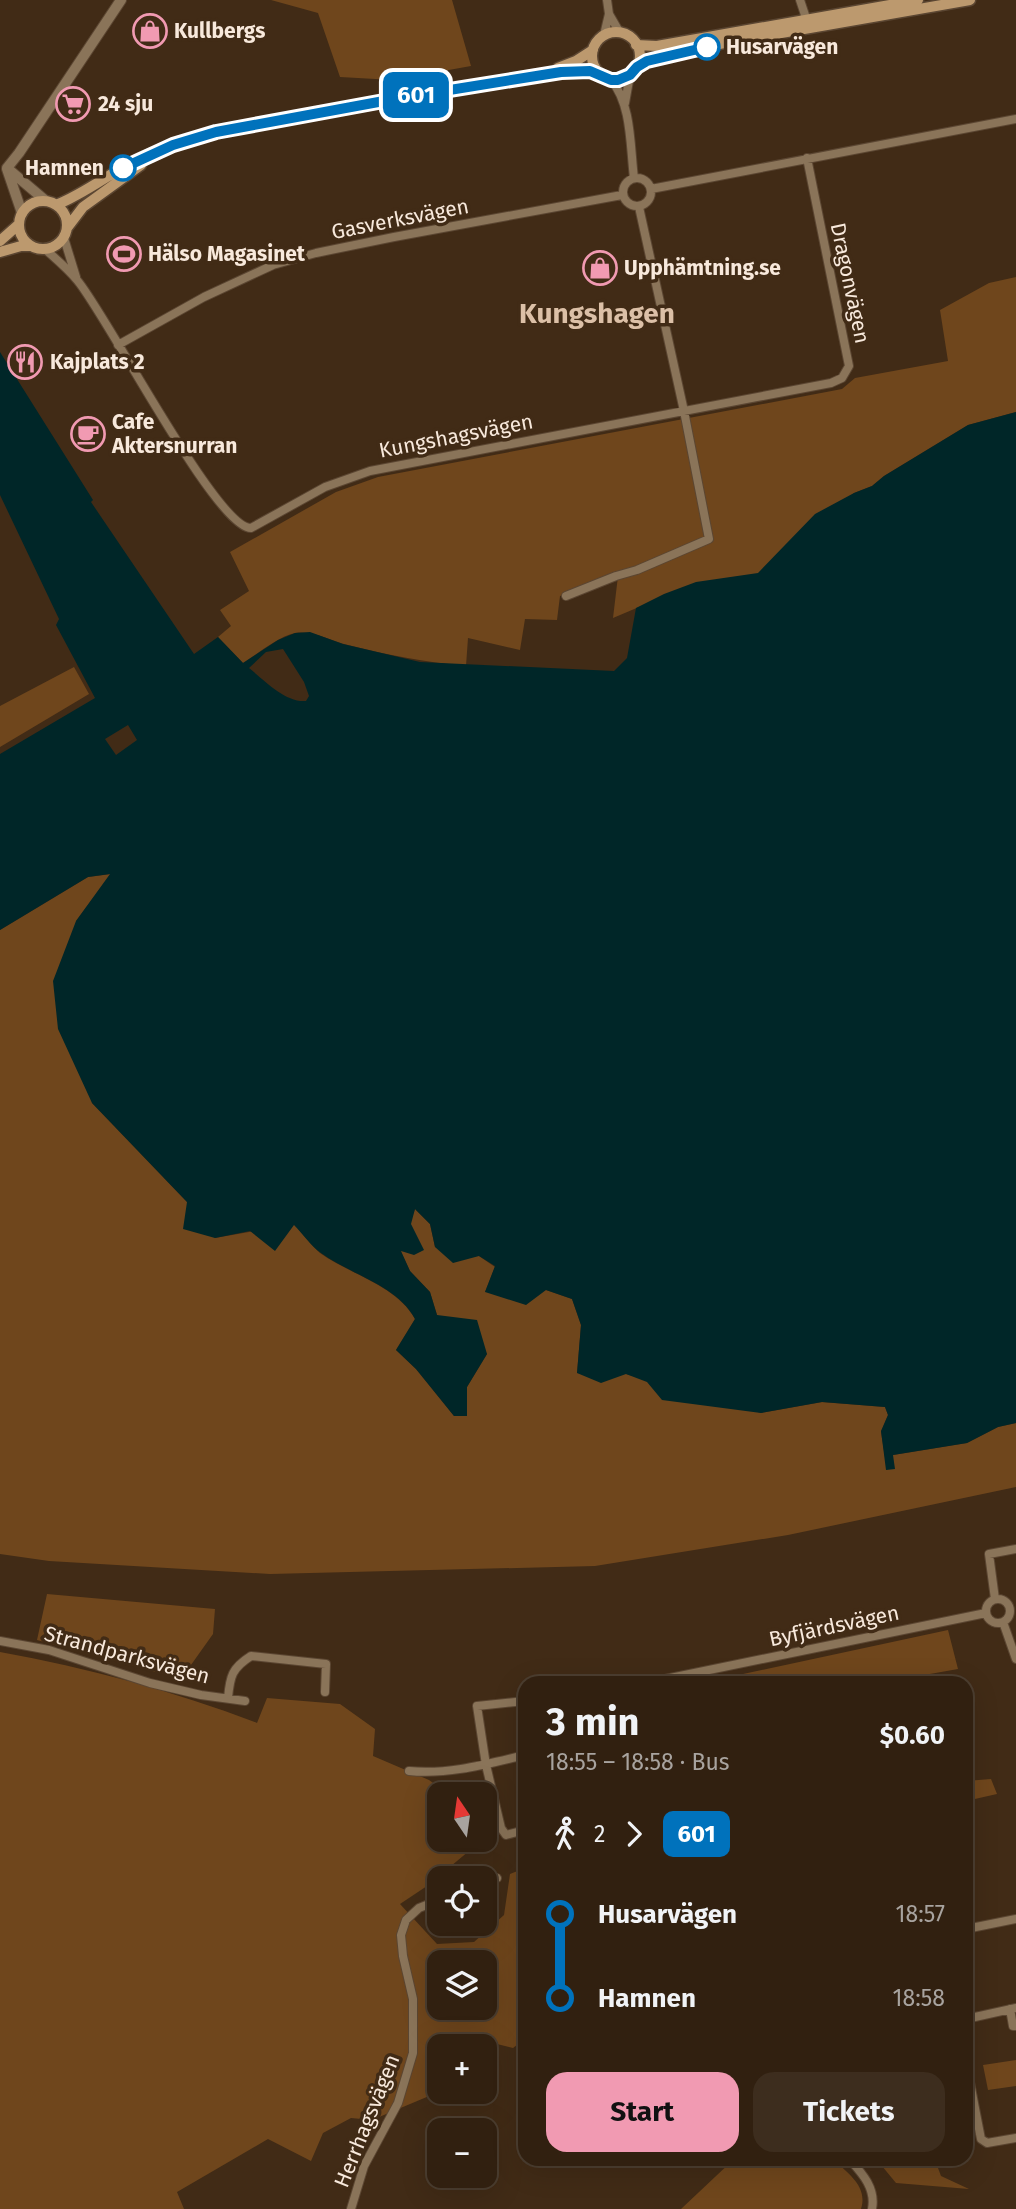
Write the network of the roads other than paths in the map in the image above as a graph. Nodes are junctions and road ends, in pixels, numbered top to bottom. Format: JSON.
{"nodes":[{"id":1,"x":121,"y":0,"type":"edge"},
{"id":2,"x":607,"y":0,"type":"edge"},
{"id":3,"x":918,"y":0,"type":"edge"},
{"id":4,"x":970,"y":0,"type":"edge"},
{"id":5,"x":800,"y":1,"type":"edge"},
{"id":6,"x":609,"y":14,"type":"junction"},
{"id":7,"x":804,"y":19,"type":"junction"},
{"id":8,"x":786,"y":22,"type":"junction"},
{"id":9,"x":797,"y":31,"type":"junction"},
{"id":10,"x":620,"y":33,"type":"junction"},
{"id":11,"x":604,"y":35,"type":"junction"},
{"id":12,"x":636,"y":45,"type":"junction"},
{"id":13,"x":593,"y":50,"type":"junction"},
{"id":14,"x":633,"y":71,"type":"junction"},
{"id":15,"x":598,"y":72,"type":"junction"},
{"id":16,"x":535,"y":75,"type":"junction"},
{"id":17,"x":611,"y":80,"type":"junction"},
{"id":18,"x":625,"y":106,"type":"junction"},
{"id":19,"x":1016,"y":118,"type":"edge"},
{"id":20,"x":173,"y":145,"type":"junction"},
{"id":21,"x":807,"y":158,"type":"junction"},
{"id":22,"x":3,"y":170,"type":"edge"},
{"id":23,"x":634,"y":178,"type":"junction"},
{"id":24,"x":651,"y":189,"type":"junction"},
{"id":25,"x":622,"y":195,"type":"junction"},
{"id":26,"x":51,"y":203,"type":"junction"},
{"id":27,"x":639,"y":206,"type":"junction"},
{"id":28,"x":22,"y":213,"type":"junction"},
{"id":29,"x":18,"y":225,"type":"junction"},
{"id":30,"x":65,"y":233,"type":"junction"},
{"id":31,"x":0,"y":241,"type":"edge"},
{"id":32,"x":30,"y":246,"type":"junction"},
{"id":33,"x":46,"y":250,"type":"junction"},
{"id":34,"x":0,"y":252,"type":"edge"},
{"id":35,"x":77,"y":280,"type":"junction"},
{"id":36,"x":118,"y":345,"type":"junction"},
{"id":37,"x":684,"y":411,"type":"junction"},
{"id":38,"x":566,"y":596,"type":"dead end"},
{"id":39,"x":1016,"y":1549,"type":"edge"},
{"id":40,"x":995,"y":1599,"type":"junction"},
{"id":41,"x":1013,"y":1608,"type":"edge"},
{"id":42,"x":986,"y":1613,"type":"junction"},
{"id":43,"x":1003,"y":1622,"type":"junction"},
{"id":44,"x":0,"y":1641,"type":"edge"},
{"id":45,"x":1016,"y":1658,"type":"edge"},
{"id":46,"x":705,"y":1676,"type":"edge"},
{"id":47,"x":325,"y":1692,"type":"dead end"},
{"id":48,"x":228,"y":1698,"type":"junction"},
{"id":49,"x":245,"y":1700,"type":"dead end"},
{"id":50,"x":518,"y":1702,"type":"edge"},
{"id":51,"x":518,"y":1757,"type":"edge"},
{"id":52,"x":486,"y":1765,"type":"junction"},
{"id":53,"x":409,"y":1772,"type":"dead end"},
{"id":54,"x":518,"y":1832,"type":"edge"},
{"id":55,"x":427,"y":1905,"type":"edge"},
{"id":56,"x":1016,"y":1919,"type":"edge"},
{"id":57,"x":973,"y":1928,"type":"edge"},
{"id":58,"x":1013,"y":2009,"type":"edge"},
{"id":59,"x":973,"y":2018,"type":"edge"},
{"id":60,"x":1016,"y":2026,"type":"edge"},
{"id":61,"x":973,"y":2098,"type":"edge"},
{"id":62,"x":1016,"y":2138,"type":"edge"},
{"id":63,"x":856,"y":2166,"type":"edge"},
{"id":64,"x":351,"y":2209,"type":"edge"},
{"id":65,"x":872,"y":2209,"type":"edge"}],
"edges":[{"from":1,"to":22,"type":"street"},
{"from":2,"to":6,"type":"street"},
{"from":3,"to":7,"type":"main road"},
{"from":4,"to":9,"type":"main road"},
{"from":5,"to":7,"type":"street"},
{"from":5,"to":8,"type":"street"},
{"from":6,"to":10,"type":"street"},
{"from":6,"to":11,"type":"street"},
{"from":7,"to":8,"type":"main road"},
{"from":7,"to":9,"type":"street"},
{"from":8,"to":12,"type":"main road"},
{"from":9,"to":14,"type":"main road"},
{"from":10,"to":11,"type":"main road"},
{"from":10,"to":12,"type":"main road"},
{"from":11,"to":13,"type":"main road"},
{"from":12,"to":14,"type":"main road"},
{"from":13,"to":15,"type":"main road"},
{"from":13,"to":16,"type":"main road"},
{"from":14,"to":17,"type":"main road"},
{"from":14,"to":18,"type":"street"},
{"from":15,"to":16,"type":"main road"},
{"from":15,"to":17,"type":"main road"},
{"from":16,"to":20,"type":"main road"},
{"from":17,"to":18,"type":"street"},
{"from":18,"to":23,"type":"street"},
{"from":19,"to":21,"type":"street"},
{"from":20,"to":26,"type":"main road"},
{"from":20,"to":30,"type":"main road"},
{"from":21,"to":24,"type":"street"},
{"from":21,"to":37,"type":"street","name":"Dragonvägen"},
{"from":22,"to":26,"type":"street"},
{"from":22,"to":28,"type":"street"},
{"from":23,"to":24,"type":"street"},
{"from":23,"to":25,"type":"street"},
{"from":24,"to":27,"type":"street"},
{"from":25,"to":27,"type":"street"},
{"from":25,"to":36,"type":"street","name":"Gasverksvägen"},
{"from":26,"to":28,"type":"main road"},
{"from":26,"to":30,"type":"main road"},
{"from":27,"to":37,"type":"street"},
{"from":28,"to":29,"type":"main road"},
{"from":29,"to":31,"type":"main road"},
{"from":29,"to":32,"type":"main road"},
{"from":30,"to":33,"type":"main road"},
{"from":30,"to":35,"type":"street"},
{"from":32,"to":33,"type":"main road"},
{"from":32,"to":34,"type":"main road"},
{"from":33,"to":35,"type":"street"},
{"from":35,"to":36,"type":"street"},
{"from":36,"to":37,"type":"street","name":"Kungshagsvägen"},
{"from":37,"to":38,"type":"street"},
{"from":39,"to":40,"type":"street"},
{"from":40,"to":41,"type":"street"},
{"from":40,"to":42,"type":"street"},
{"from":41,"to":43,"type":"street"},
{"from":42,"to":43,"type":"street"},
{"from":42,"to":46,"type":"street","name":"Byfjärdsvägen"},
{"from":43,"to":45,"type":"street"},
{"from":44,"to":48,"type":"street","name":"Strandparksvägen"},
{"from":47,"to":48,"type":"street"},
{"from":48,"to":49,"type":"street","name":"Strandparksvägen"},
{"from":50,"to":52,"type":"street"},
{"from":51,"to":52,"type":"street"},
{"from":52,"to":53,"type":"street"},
{"from":52,"to":54,"type":"street"},
{"from":55,"to":64,"type":"street","name":"Herrhagsvägen"},
{"from":56,"to":57,"type":"street"},
{"from":58,"to":59,"type":"street"},
{"from":58,"to":60,"type":"street"},
{"from":61,"to":62,"type":"street"},
{"from":63,"to":65,"type":"street"}]}
